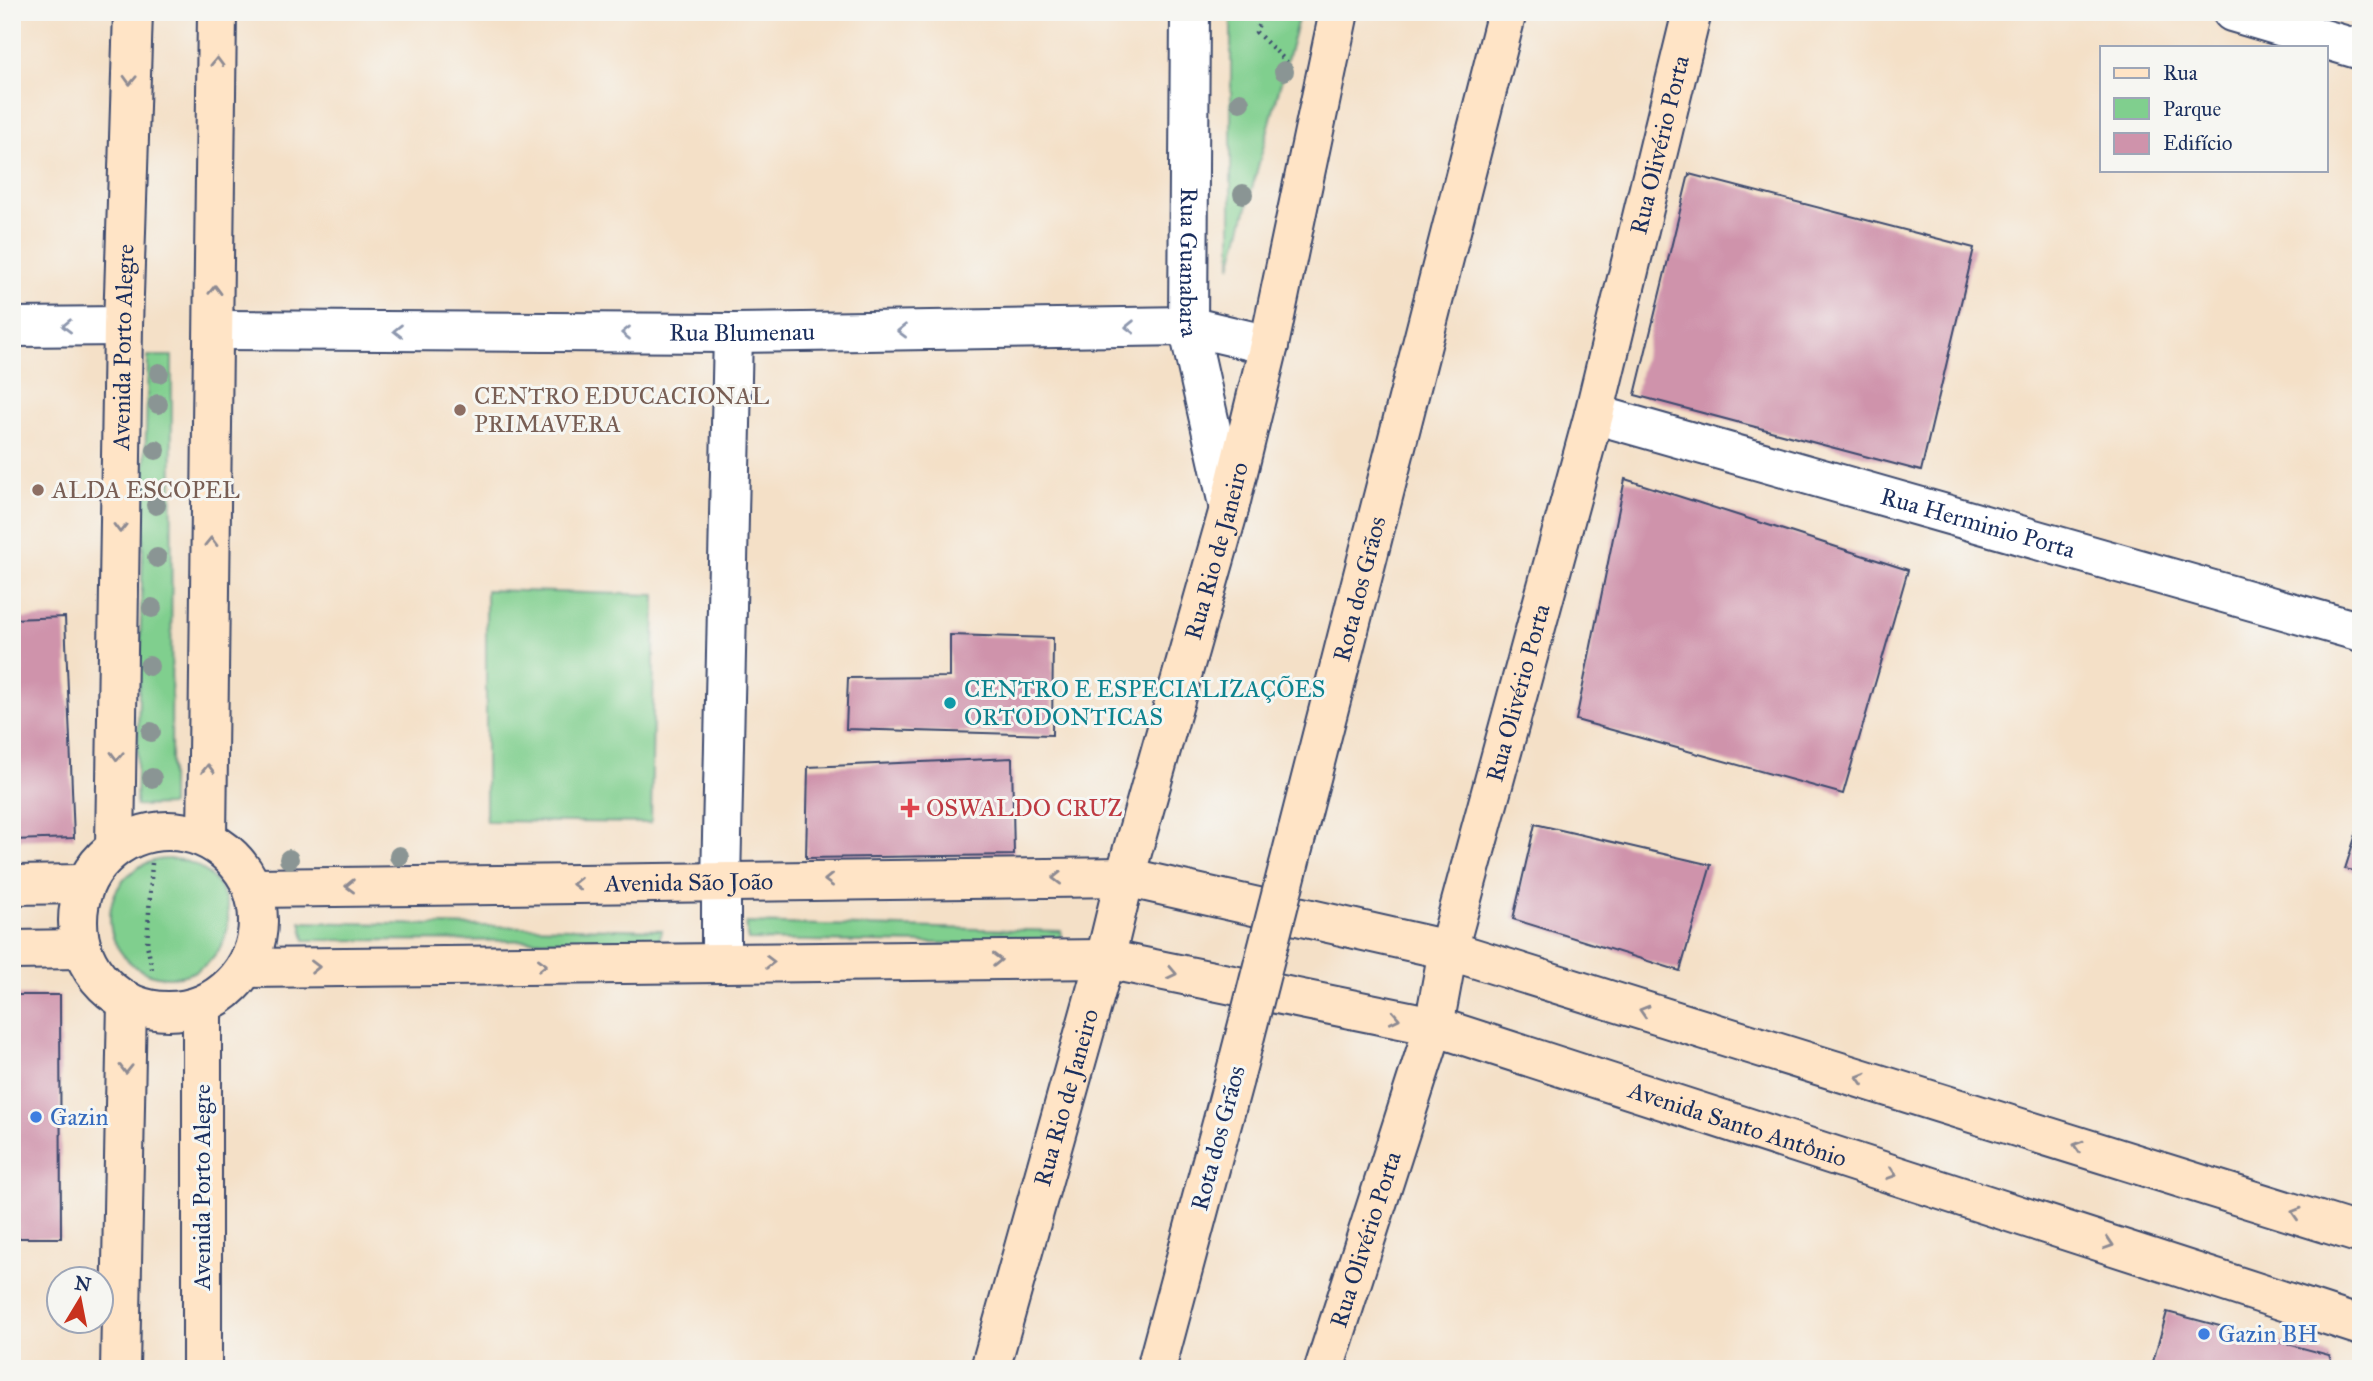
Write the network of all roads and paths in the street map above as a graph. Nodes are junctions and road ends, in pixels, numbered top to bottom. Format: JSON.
{"nodes":[{"id":1,"x":133,"y":12,"type":"edge"},
{"id":2,"x":217,"y":12,"type":"edge"},
{"id":3,"x":1190,"y":12,"type":"edge"},
{"id":4,"x":1264,"y":12,"type":"edge"},
{"id":5,"x":1339,"y":12,"type":"edge"},
{"id":6,"x":1507,"y":12,"type":"edge"},
{"id":7,"x":1692,"y":12,"type":"edge"},
{"id":8,"x":2232,"y":12,"type":"edge"},
{"id":9,"x":2361,"y":50,"type":"edge"},
{"id":10,"x":1287,"y":61,"type":"dead end"},
{"id":11,"x":122,"y":326,"type":"junction"},
{"id":12,"x":1188,"y":326,"type":"junction"},
{"id":13,"x":12,"y":327,"type":"edge"},
{"id":14,"x":214,"y":330,"type":"junction"},
{"id":15,"x":733,"y":333,"type":"junction"},
{"id":16,"x":1269,"y":345,"type":"junction"},
{"id":17,"x":1594,"y":414,"type":"junction"},
{"id":18,"x":1229,"y":509,"type":"junction"},
{"id":19,"x":2361,"y":632,"type":"edge"},
{"id":20,"x":207,"y":838,"type":"junction"},
{"id":21,"x":115,"y":847,"type":"junction"},
{"id":22,"x":1125,"y":877,"type":"junction"},
{"id":23,"x":721,"y":882,"type":"junction"},
{"id":24,"x":85,"y":884,"type":"junction"},
{"id":25,"x":12,"y":885,"type":"edge"},
{"id":26,"x":253,"y":888,"type":"junction"},
{"id":27,"x":82,"y":949,"type":"junction"},
{"id":28,"x":12,"y":950,"type":"edge"},
{"id":29,"x":1448,"y":950,"type":"junction"},
{"id":30,"x":1105,"y":959,"type":"junction"},
{"id":31,"x":721,"y":963,"type":"junction"},
{"id":32,"x":246,"y":968,"type":"junction"},
{"id":33,"x":127,"y":1001,"type":"junction"},
{"id":34,"x":202,"y":1005,"type":"junction"},
{"id":35,"x":1434,"y":1026,"type":"junction"},
{"id":36,"x":2361,"y":1234,"type":"edge"},
{"id":37,"x":2361,"y":1326,"type":"edge"},
{"id":38,"x":120,"y":1369,"type":"edge"},
{"id":39,"x":202,"y":1369,"type":"edge"},
{"id":40,"x":990,"y":1369,"type":"edge"},
{"id":41,"x":1156,"y":1369,"type":"edge"},
{"id":42,"x":1324,"y":1369,"type":"edge"}],
"edges":[{"from":1,"to":11,"type":"street","name":"Avenida Porto Alegre","one_way":true},
{"from":14,"to":2,"type":"street","one_way":true},
{"from":3,"to":12,"type":"street","name":"Rua Guanabara"},
{"from":4,"to":10,"type":"path"},
{"from":5,"to":16,"type":"street","name":"Rua Rio de Janeiro"},
{"from":6,"to":41,"type":"street","name":"Rota dos Grãos","bridge":true},
{"from":7,"to":17,"type":"street","name":"Rua Olivério Porta"},
{"from":8,"to":9,"type":"street"},
{"from":11,"to":13,"type":"street","one_way":true},
{"from":11,"to":21,"type":"street","name":"Avenida Porto Alegre","one_way":true},
{"from":12,"to":15,"type":"street","name":"Rua Blumenau","one_way":true},
{"from":12,"to":16,"type":"street","name":"Rua Blumenau"},
{"from":12,"to":18,"type":"street","name":"Rua Guanabara"},
{"from":15,"to":14,"type":"street","name":"Rua Blumenau","one_way":true},
{"from":20,"to":14,"type":"street","one_way":true},
{"from":15,"to":23,"type":"street"},
{"from":16,"to":18,"type":"street","name":"Rua Rio de Janeiro"},
{"from":17,"to":19,"type":"street","name":"Rua Herminio Porta"},
{"from":17,"to":29,"type":"street","name":"Rua Olivério Porta"},
{"from":18,"to":22,"type":"street","name":"Rua Rio de Janeiro"},
{"from":20,"to":21,"type":"street"},
{"from":20,"to":26,"type":"street"},
{"from":21,"to":24,"type":"street"},
{"from":22,"to":23,"type":"street","name":"Avenida São João","one_way":true},
{"from":22,"to":29,"type":"street"},
{"from":22,"to":30,"type":"street","name":"Rua Rio de Janeiro"},
{"from":23,"to":26,"type":"street","name":"Avenida São João","one_way":true},
{"from":23,"to":31,"type":"street"},
{"from":24,"to":25,"type":"street"},
{"from":24,"to":27,"type":"street"},
{"from":26,"to":32,"type":"street"},
{"from":27,"to":28,"type":"street"},
{"from":27,"to":33,"type":"street"},
{"from":29,"to":35,"type":"street","name":"Rua Olivério Porta"},
{"from":36,"to":29,"type":"street","one_way":true},
{"from":31,"to":30,"type":"street","one_way":true},
{"from":30,"to":35,"type":"street","name":"Avenida Santo Antônio","one_way":true},
{"from":30,"to":40,"type":"street","name":"Rua Rio de Janeiro"},
{"from":32,"to":31,"type":"street","one_way":true},
{"from":32,"to":34,"type":"street"},
{"from":33,"to":34,"type":"street"},
{"from":33,"to":38,"type":"street","one_way":true},
{"from":34,"to":39,"type":"street","name":"Avenida Porto Alegre"},
{"from":35,"to":37,"type":"street","name":"Avenida Santo Antônio","one_way":true},
{"from":35,"to":42,"type":"street","name":"Rua Olivério Porta"}]}
